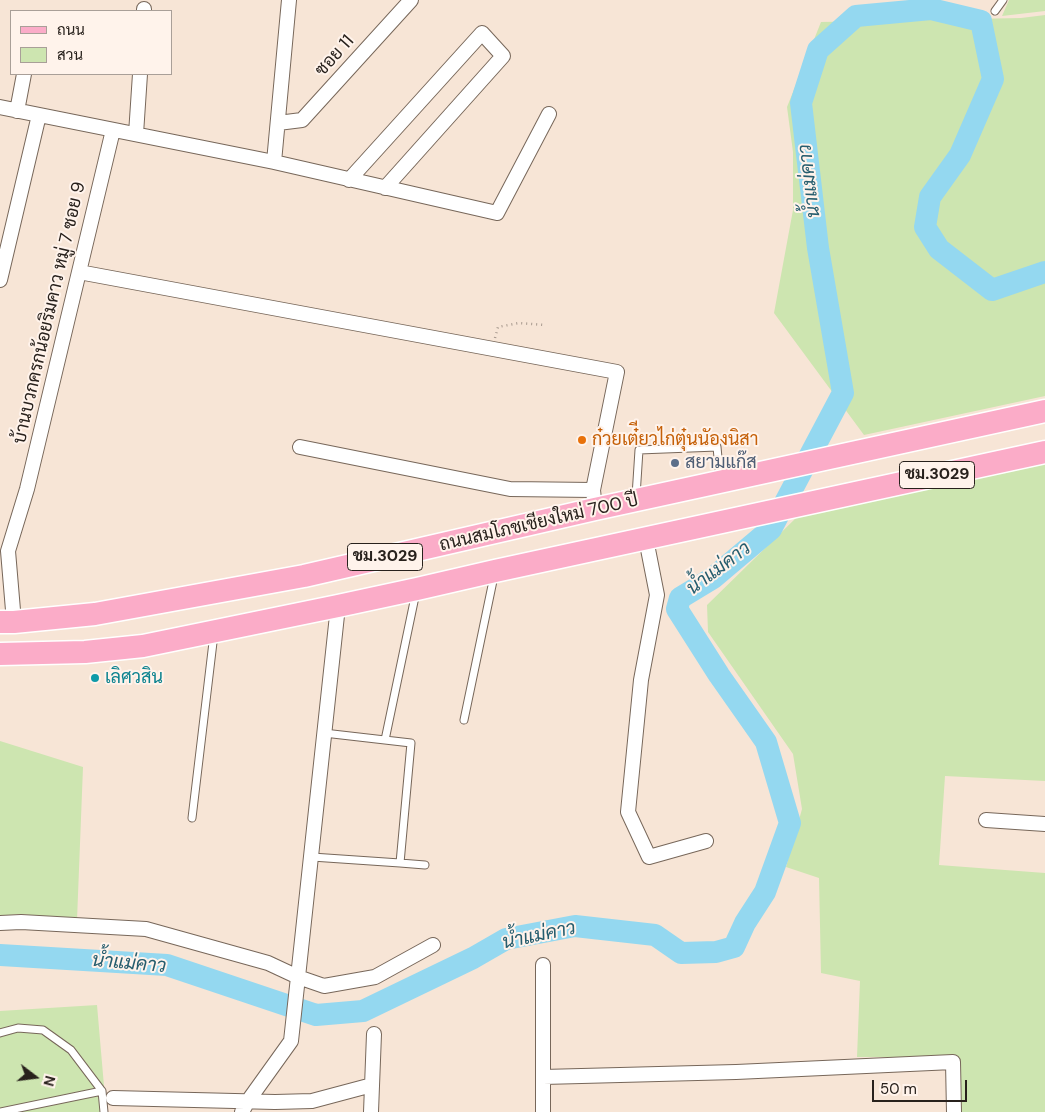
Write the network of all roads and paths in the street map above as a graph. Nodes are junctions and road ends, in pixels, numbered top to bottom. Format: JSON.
{"nodes":[{"id":1,"x":289,"y":0,"type":"edge"},
{"id":2,"x":412,"y":0,"type":"edge"},
{"id":3,"x":1003,"y":0,"type":"edge"},
{"id":4,"x":995,"y":11,"type":"dead end"},
{"id":5,"x":24,"y":75,"type":"edge"},
{"id":6,"x":140,"y":75,"type":"edge"},
{"id":7,"x":0,"y":107,"type":"edge"},
{"id":8,"x":17,"y":110,"type":"junction"},
{"id":9,"x":549,"y":114,"type":"dead end"},
{"id":10,"x":39,"y":115,"type":"junction"},
{"id":11,"x":278,"y":123,"type":"junction"},
{"id":12,"x":113,"y":130,"type":"junction"},
{"id":13,"x":136,"y":134,"type":"junction"},
{"id":14,"x":274,"y":162,"type":"junction"},
{"id":15,"x":349,"y":180,"type":"junction"},
{"id":16,"x":385,"y":188,"type":"junction"},
{"id":17,"x":79,"y":272,"type":"junction"},
{"id":18,"x":0,"y":280,"type":"edge"},
{"id":19,"x":545,"y":325,"type":"dead end"},
{"id":20,"x":492,"y":349,"type":"junction"},
{"id":21,"x":1045,"y":411,"type":"edge"},
{"id":22,"x":300,"y":447,"type":"dead end"},
{"id":23,"x":1045,"y":452,"type":"edge"},
{"id":24,"x":721,"y":482,"type":"junction"},
{"id":25,"x":594,"y":500,"type":"junction"},
{"id":26,"x":636,"y":500,"type":"junction"},
{"id":27,"x":646,"y":539,"type":"junction"},
{"id":28,"x":4,"y":547,"type":"edge"},
{"id":29,"x":495,"y":571,"type":"junction"},
{"id":30,"x":417,"y":590,"type":"junction"},
{"id":31,"x":338,"y":606,"type":"junction"},
{"id":32,"x":7,"y":622,"type":"edge"},
{"id":33,"x":215,"y":631,"type":"junction"},
{"id":34,"x":0,"y":654,"type":"edge"},
{"id":35,"x":464,"y":720,"type":"dead end"},
{"id":36,"x":324,"y":733,"type":"junction"},
{"id":37,"x":385,"y":740,"type":"junction"},
{"id":38,"x":192,"y":818,"type":"dead end"},
{"id":39,"x":986,"y":820,"type":"dead end"},
{"id":40,"x":1045,"y":824,"type":"edge"},
{"id":41,"x":706,"y":840,"type":"dead end"},
{"id":42,"x":312,"y":857,"type":"junction"},
{"id":43,"x":400,"y":863,"type":"junction"},
{"id":44,"x":425,"y":865,"type":"dead end"},
{"id":45,"x":0,"y":923,"type":"edge"},
{"id":46,"x":433,"y":946,"type":"dead end"},
{"id":47,"x":543,"y":965,"type":"dead end"},
{"id":48,"x":298,"y":983,"type":"junction"},
{"id":49,"x":0,"y":1033,"type":"edge"},
{"id":50,"x":374,"y":1034,"type":"dead end"},
{"id":51,"x":543,"y":1077,"type":"junction"},
{"id":52,"x":372,"y":1085,"type":"junction"},
{"id":53,"x":107,"y":1094,"type":"junction"},
{"id":54,"x":245,"y":1106,"type":"edge"},
{"id":55,"x":0,"y":1112,"type":"edge"},
{"id":56,"x":104,"y":1112,"type":"edge"},
{"id":57,"x":371,"y":1112,"type":"edge"},
{"id":58,"x":543,"y":1112,"type":"edge"},
{"id":59,"x":954,"y":1112,"type":"edge"}],
"edges":[{"from":1,"to":11,"type":"street"},
{"from":2,"to":11,"type":"street","name":"ซอย 11"},
{"from":3,"to":4,"type":"lane"},
{"from":5,"to":8,"type":"street"},
{"from":6,"to":13,"type":"street"},
{"from":7,"to":8,"type":"street"},
{"from":8,"to":10,"type":"street"},
{"from":9,"to":16,"type":"street"},
{"from":10,"to":12,"type":"street"},
{"from":10,"to":18,"type":"street"},
{"from":11,"to":14,"type":"street"},
{"from":12,"to":13,"type":"street"},
{"from":12,"to":17,"type":"street","name":"บ้านบวกครกน้อยริมคาว หมู่ 7 ซอย 9"},
{"from":13,"to":14,"type":"street"},
{"from":14,"to":15,"type":"street"},
{"from":15,"to":16,"type":"street"},
{"from":15,"to":16,"type":"street"},
{"from":17,"to":20,"type":"street"},
{"from":17,"to":28,"type":"street","name":"บ้านบวกครกน้อยริมคาว หมู่ 7 ซอย 9"},
{"from":19,"to":20,"type":"path"},
{"from":20,"to":25,"type":"street"},
{"from":21,"to":24,"type":"main road","name":"ถนนสมโภชเชียงใหม่ 700 ปี","number":"ชม.3029"},
{"from":22,"to":25,"type":"street"},
{"from":23,"to":27,"type":"main road","name":"ถนนสมโภชเชียงใหม่ 700 ปี","number":"ชม.3029"},
{"from":24,"to":26,"type":"main road","name":"ถนนสมโภชเชียงใหม่ 700 ปี","number":"ชม.3029"},
{"from":24,"to":26,"type":"lane"},
{"from":25,"to":26,"type":"main road","name":"ถนนสมโภชเชียงใหม่ 700 ปี","number":"ชม.3029"},
{"from":25,"to":32,"type":"main road","name":"ถนนสมโภชเชียงใหม่ 700 ปี","number":"ชม.3029"},
{"from":27,"to":29,"type":"main road","name":"ถนนสมโภชเชียงใหม่ 700 ปี","number":"ชม.3029"},
{"from":27,"to":41,"type":"street"},
{"from":28,"to":32,"type":"street","name":"บ้านบวกครกน้อยริมคาว หมู่ 7 ซอย 9"},
{"from":29,"to":30,"type":"main road","name":"ถนนสมโภชเชียงใหม่ 700 ปี","number":"ชม.3029"},
{"from":29,"to":35,"type":"lane"},
{"from":30,"to":31,"type":"main road","name":"ถนนสมโภชเชียงใหม่ 700 ปี","number":"ชม.3029"},
{"from":30,"to":37,"type":"lane"},
{"from":31,"to":33,"type":"main road","name":"ถนนสมโภชเชียงใหม่ 700 ปี","number":"ชม.3029"},
{"from":31,"to":36,"type":"street"},
{"from":33,"to":34,"type":"main road","name":"ถนนสมโภชเชียงใหม่ 700 ปี","number":"ชม.3029"},
{"from":33,"to":38,"type":"lane"},
{"from":36,"to":37,"type":"lane"},
{"from":36,"to":42,"type":"street"},
{"from":37,"to":43,"type":"lane"},
{"from":39,"to":40,"type":"street"},
{"from":42,"to":43,"type":"lane"},
{"from":42,"to":48,"type":"street"},
{"from":43,"to":44,"type":"lane"},
{"from":45,"to":48,"type":"street"},
{"from":46,"to":48,"type":"street"},
{"from":47,"to":51,"type":"street"},
{"from":48,"to":54,"type":"street"},
{"from":49,"to":53,"type":"lane"},
{"from":50,"to":52,"type":"street"},
{"from":51,"to":58,"type":"street"},
{"from":51,"to":59,"type":"street"},
{"from":52,"to":54,"type":"street"},
{"from":52,"to":57,"type":"street"},
{"from":53,"to":54,"type":"street"},
{"from":53,"to":55,"type":"lane"},
{"from":53,"to":56,"type":"lane"}]}
